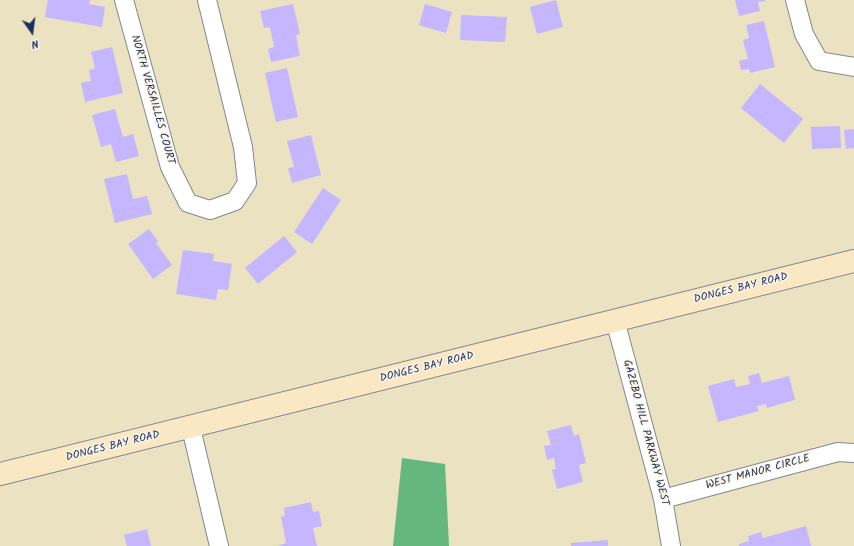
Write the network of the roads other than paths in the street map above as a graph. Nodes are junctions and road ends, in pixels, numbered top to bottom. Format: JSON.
{"nodes":[{"id":1,"x":124,"y":0,"type":"edge"},
{"id":2,"x":206,"y":0,"type":"edge"},
{"id":3,"x":795,"y":0,"type":"edge"},
{"id":4,"x":854,"y":67,"type":"edge"},
{"id":5,"x":854,"y":261,"type":"edge"},
{"id":6,"x":614,"y":320,"type":"junction"},
{"id":7,"x":190,"y":428,"type":"junction"},
{"id":8,"x":854,"y":454,"type":"edge"},
{"id":9,"x":0,"y":474,"type":"edge"},
{"id":10,"x":663,"y":499,"type":"junction"},
{"id":11,"x":219,"y":546,"type":"edge"},
{"id":12,"x":672,"y":546,"type":"edge"}],
"edges":[{"from":1,"to":2,"type":"street","name":"NORTH VERSAILLES COURT"},
{"from":3,"to":4,"type":"street"},
{"from":5,"to":6,"type":"street","name":"DONGES BAY ROAD"},
{"from":6,"to":7,"type":"street","name":"DONGES BAY ROAD"},
{"from":6,"to":10,"type":"street","name":"GAZEBO HILL PARKWAY WEST"},
{"from":7,"to":9,"type":"street","name":"DONGES BAY ROAD"},
{"from":7,"to":11,"type":"street"},
{"from":8,"to":10,"type":"street","name":"WEST MANOR CIRCLE"},
{"from":10,"to":12,"type":"street","name":"GAZEBO HILL PARKWAY WEST"}]}
